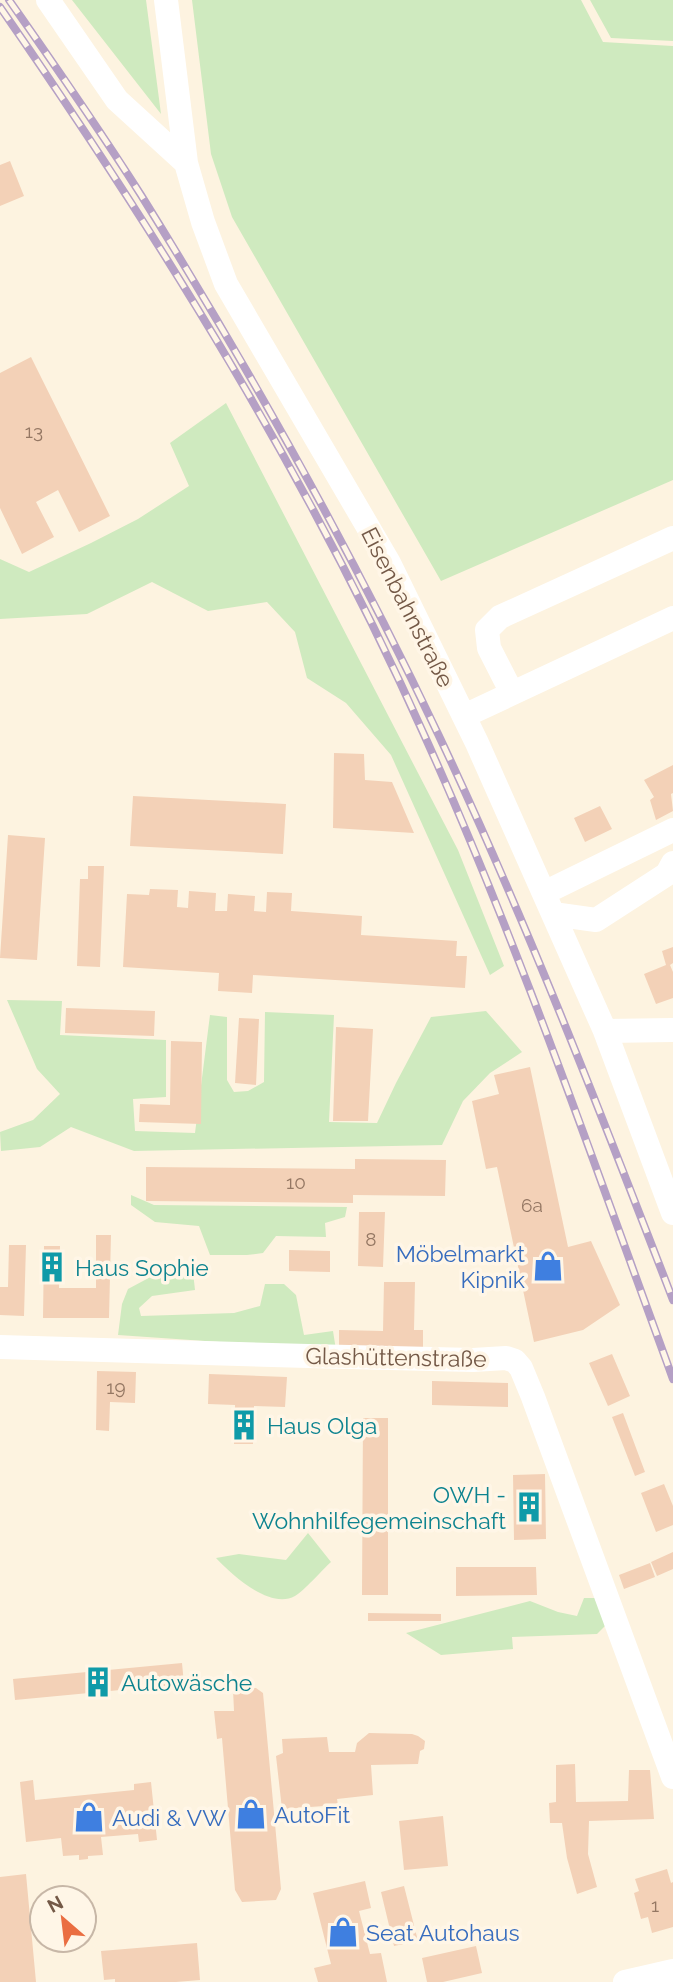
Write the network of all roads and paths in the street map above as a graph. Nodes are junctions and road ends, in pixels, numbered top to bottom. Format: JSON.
{"nodes":[{"id":1,"x":48,"y":0,"type":"edge"},
{"id":2,"x":166,"y":0,"type":"edge"},
{"id":3,"x":186,"y":163,"type":"junction"},
{"id":4,"x":672,"y":541,"type":"edge"},
{"id":5,"x":673,"y":618,"type":"edge"},
{"id":6,"x":512,"y":693,"type":"junction"},
{"id":7,"x":464,"y":716,"type":"junction"},
{"id":8,"x":673,"y":830,"type":"edge"},
{"id":9,"x":673,"y":863,"type":"edge"},
{"id":10,"x":549,"y":904,"type":"junction"},
{"id":11,"x":673,"y":1030,"type":"edge"},
{"id":12,"x":605,"y":1031,"type":"junction"},
{"id":13,"x":673,"y":1213,"type":"edge"},
{"id":14,"x":0,"y":1347,"type":"edge"},
{"id":15,"x":673,"y":1777,"type":"edge"},
{"id":16,"x":673,"y":1971,"type":"edge"},
{"id":17,"x":625,"y":1982,"type":"edge"}],
"edges":[{"from":1,"to":3,"type":"street"},
{"from":2,"to":3,"type":"street","name":"Eisenbahnstraße"},
{"from":3,"to":7,"type":"street","name":"Eisenbahnstraße"},
{"from":4,"to":6,"type":"street"},
{"from":5,"to":6,"type":"street"},
{"from":6,"to":7,"type":"street"},
{"from":7,"to":10,"type":"street","name":"Eisenbahnstraße"},
{"from":8,"to":10,"type":"street"},
{"from":9,"to":10,"type":"street"},
{"from":10,"to":12,"type":"street","name":"Eisenbahnstraße"},
{"from":11,"to":12,"type":"street"},
{"from":12,"to":13,"type":"street","name":"Eisenbahnstraße"},
{"from":14,"to":15,"type":"street","name":"Glashüttenstraße"},
{"from":16,"to":17,"type":"street"}]}
